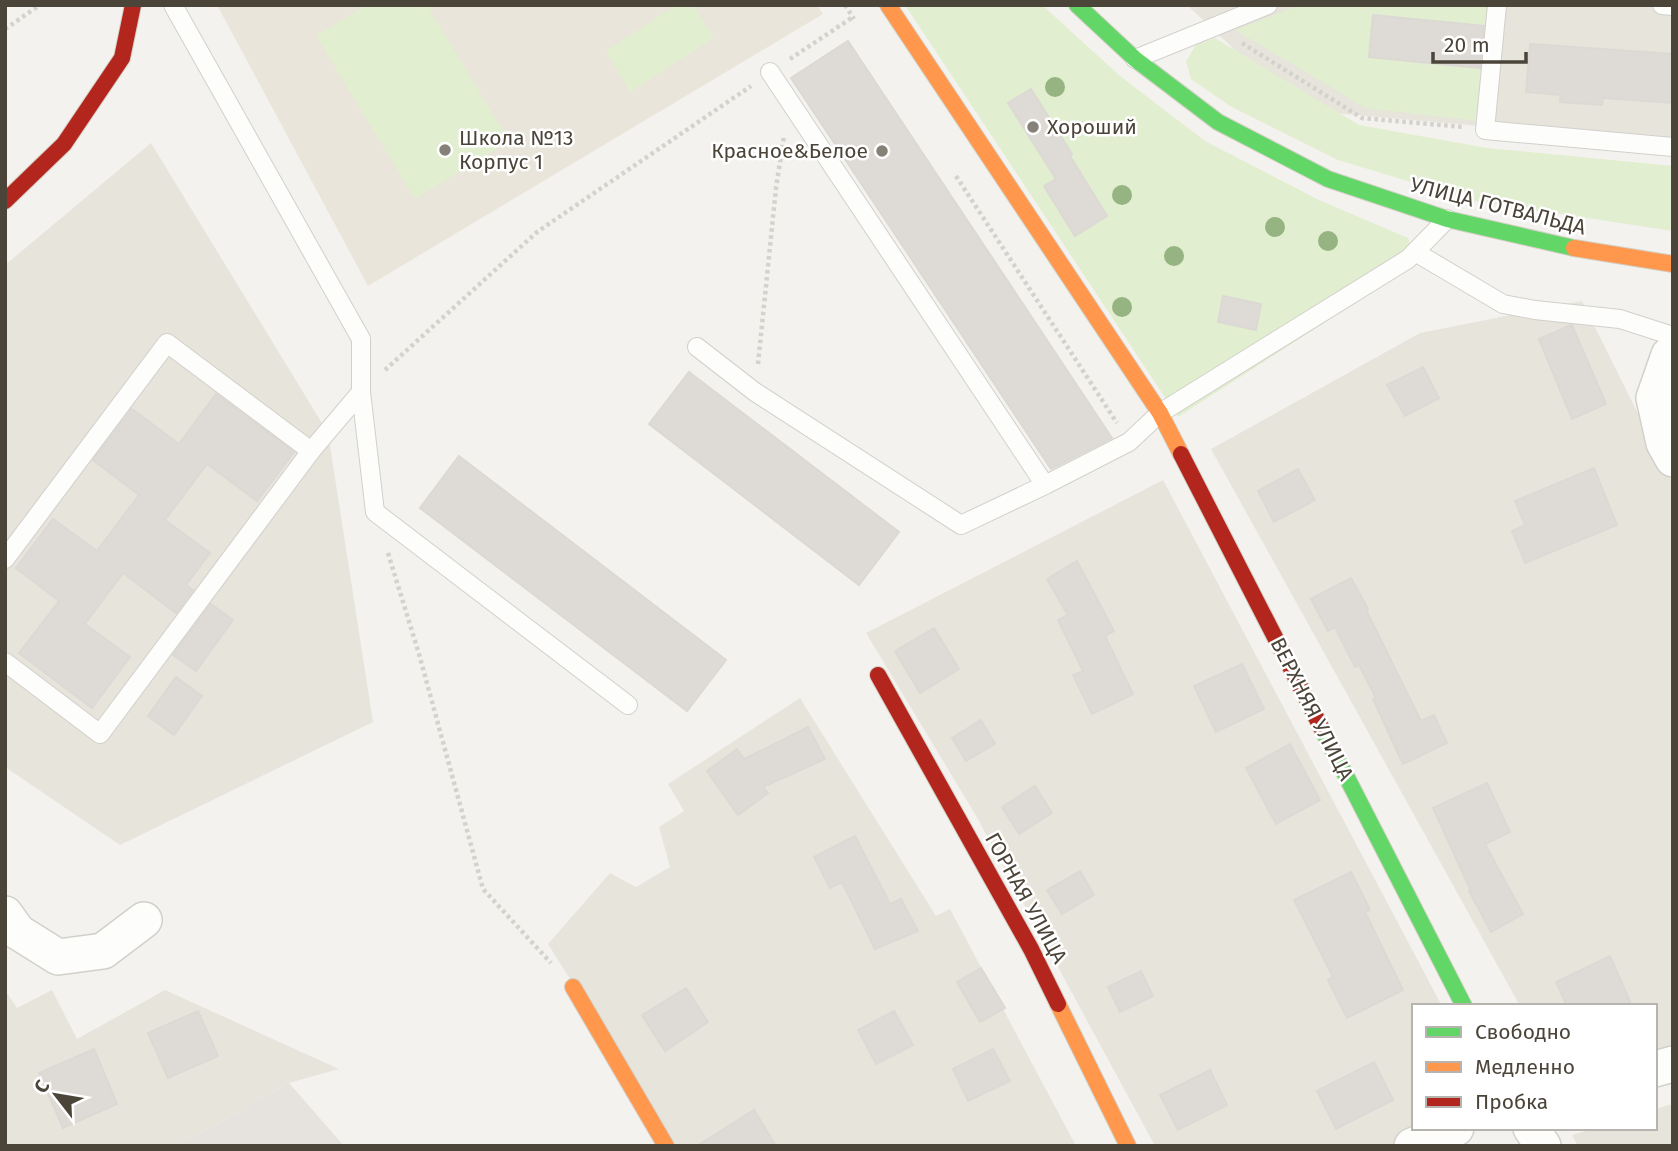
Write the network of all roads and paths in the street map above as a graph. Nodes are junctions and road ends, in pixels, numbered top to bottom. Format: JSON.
{"nodes":[{"id":1,"x":40,"y":5,"type":"edge"},
{"id":2,"x":133,"y":5,"type":"edge"},
{"id":3,"x":173,"y":5,"type":"edge"},
{"id":4,"x":845,"y":5,"type":"edge"},
{"id":5,"x":888,"y":5,"type":"edge"},
{"id":6,"x":1077,"y":5,"type":"edge"},
{"id":7,"x":1268,"y":5,"type":"edge"},
{"id":8,"x":1497,"y":5,"type":"edge"},
{"id":9,"x":1661,"y":5,"type":"edge"},
{"id":10,"x":1673,"y":6,"type":"edge"},
{"id":11,"x":853,"y":17,"type":"junction"},
{"id":12,"x":1216,"y":26,"type":"junction"},
{"id":13,"x":5,"y":29,"type":"edge"},
{"id":14,"x":860,"y":29,"type":"dead end"},
{"id":15,"x":1135,"y":59,"type":"junction"},
{"id":16,"x":771,"y":72,"type":"junction"},
{"id":17,"x":789,"y":100,"type":"junction"},
{"id":18,"x":1485,"y":130,"type":"junction"},
{"id":19,"x":1673,"y":147,"type":"edge"},
{"id":20,"x":950,"y":166,"type":"dead end"},
{"id":21,"x":5,"y":201,"type":"edge"},
{"id":22,"x":1447,"y":219,"type":"junction"},
{"id":23,"x":1415,"y":252,"type":"junction"},
{"id":24,"x":1673,"y":264,"type":"edge"},
{"id":25,"x":1673,"y":336,"type":"edge"},
{"id":26,"x":697,"y":348,"type":"dead end"},
{"id":27,"x":1673,"y":352,"type":"edge"},
{"id":28,"x":361,"y":392,"type":"junction"},
{"id":29,"x":755,"y":393,"type":"junction"},
{"id":30,"x":1160,"y":413,"type":"junction"},
{"id":31,"x":1129,"y":442,"type":"junction"},
{"id":32,"x":311,"y":452,"type":"junction"},
{"id":33,"x":1673,"y":459,"type":"edge"},
{"id":34,"x":1045,"y":485,"type":"junction"},
{"id":35,"x":375,"y":512,"type":"junction"},
{"id":36,"x":5,"y":559,"type":"edge"},
{"id":37,"x":5,"y":662,"type":"edge"},
{"id":38,"x":878,"y":675,"type":"dead end"},
{"id":39,"x":628,"y":705,"type":"dead end"},
{"id":40,"x":5,"y":914,"type":"edge"},
{"id":41,"x":144,"y":920,"type":"dead end"},
{"id":42,"x":573,"y":986,"type":"joint"},
{"id":43,"x":1463,"y":1004,"type":"edge"},
{"id":44,"x":1452,"y":1130,"type":"edge"},
{"id":45,"x":1532,"y":1130,"type":"edge"},
{"id":46,"x":666,"y":1146,"type":"edge"},
{"id":47,"x":1128,"y":1146,"type":"edge"},
{"id":48,"x":1412,"y":1146,"type":"edge"},
{"id":49,"x":1543,"y":1146,"type":"edge"}],
"edges":[{"from":1,"to":13,"type":"path"},
{"from":2,"to":21,"type":"street"},
{"from":3,"to":28,"type":"lane"},
{"from":4,"to":11,"type":"path"},
{"from":5,"to":30,"type":"street","name":"ВЕРХНЯЯ УЛИЦА"},
{"from":6,"to":15,"type":"street","name":"УЛИЦА ГОТВАЛЬДА"},
{"from":7,"to":12,"type":"lane"},
{"from":8,"to":18,"type":"lane"},
{"from":9,"to":10,"type":"lane"},
{"from":11,"to":14,"type":"path"},
{"from":11,"to":16,"type":"path"},
{"from":12,"to":15,"type":"lane"},
{"from":12,"to":18,"type":"path"},
{"from":15,"to":22,"type":"street","name":"УЛИЦА ГОТВАЛЬДА"},
{"from":16,"to":17,"type":"lane"},
{"from":16,"to":28,"type":"path"},
{"from":17,"to":29,"type":"path"},
{"from":17,"to":34,"type":"lane"},
{"from":18,"to":19,"type":"lane"},
{"from":20,"to":31,"type":"path"},
{"from":22,"to":23,"type":"lane"},
{"from":22,"to":24,"type":"street","name":"УЛИЦА ГОТВАЛЬДА"},
{"from":23,"to":25,"type":"lane"},
{"from":23,"to":30,"type":"lane"},
{"from":26,"to":29,"type":"lane"},
{"from":27,"to":33,"type":"street"},
{"from":28,"to":32,"type":"lane"},
{"from":28,"to":35,"type":"lane"},
{"from":29,"to":34,"type":"lane"},
{"from":30,"to":31,"type":"lane"},
{"from":30,"to":43,"type":"street","name":"ВЕРХНЯЯ УЛИЦА"},
{"from":31,"to":34,"type":"lane"},
{"from":32,"to":36,"type":"lane"},
{"from":32,"to":37,"type":"lane"},
{"from":35,"to":39,"type":"lane"},
{"from":35,"to":42,"type":"path"},
{"from":38,"to":47,"type":"street","name":"ГОРНАЯ УЛИЦА"},
{"from":40,"to":41,"type":"street"},
{"from":42,"to":46,"type":"street"},
{"from":44,"to":48,"type":"street"},
{"from":45,"to":49,"type":"street"}]}
